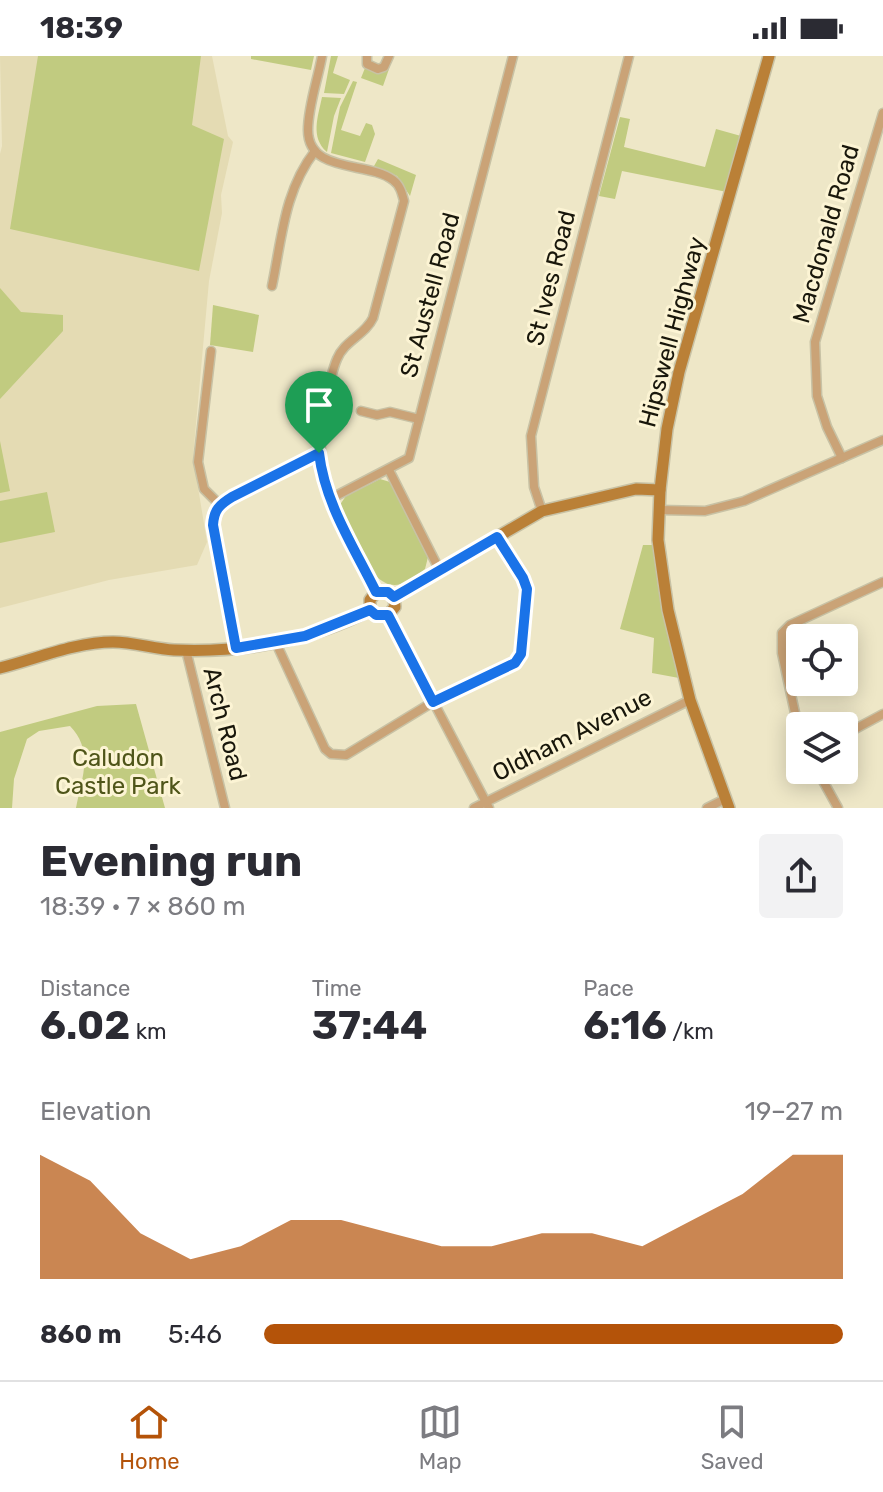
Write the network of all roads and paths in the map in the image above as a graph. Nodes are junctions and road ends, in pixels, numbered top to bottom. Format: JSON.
{"nodes":[{"id":1,"x":322,"y":56,"type":"edge"},
{"id":2,"x":367,"y":56,"type":"edge"},
{"id":3,"x":389,"y":56,"type":"edge"},
{"id":4,"x":513,"y":56,"type":"edge"},
{"id":5,"x":629,"y":56,"type":"edge"},
{"id":6,"x":769,"y":56,"type":"edge"},
{"id":7,"x":883,"y":113,"type":"edge"},
{"id":8,"x":315,"y":151,"type":"junction"},
{"id":9,"x":272,"y":286,"type":"dead end"},
{"id":10,"x":211,"y":351,"type":"dead end"},
{"id":11,"x":361,"y":411,"type":"dead end"},
{"id":12,"x":419,"y":419,"type":"junction"},
{"id":13,"x":883,"y":440,"type":"edge"},
{"id":14,"x":319,"y":453,"type":"junction"},
{"id":15,"x":842,"y":458,"type":"junction"},
{"id":16,"x":389,"y":470,"type":"junction"},
{"id":17,"x":660,"y":490,"type":"junction"},
{"id":18,"x":330,"y":499,"type":"junction"},
{"id":19,"x":219,"y":504,"type":"junction"},
{"id":20,"x":660,"y":510,"type":"junction"},
{"id":21,"x":542,"y":511,"type":"junction"},
{"id":22,"x":497,"y":537,"type":"junction"},
{"id":23,"x":440,"y":571,"type":"junction"},
{"id":24,"x":883,"y":582,"type":"edge"},
{"id":25,"x":376,"y":592,"type":"junction"},
{"id":26,"x":394,"y":597,"type":"junction"},
{"id":27,"x":370,"y":610,"type":"junction"},
{"id":28,"x":388,"y":615,"type":"junction"},
{"id":29,"x":276,"y":643,"type":"junction"},
{"id":30,"x":236,"y":648,"type":"junction"},
{"id":31,"x":186,"y":650,"type":"junction"},
{"id":32,"x":0,"y":668,"type":"edge"},
{"id":33,"x":690,"y":700,"type":"junction"},
{"id":34,"x":433,"y":702,"type":"junction"},
{"id":35,"x":795,"y":712,"type":"edge"},
{"id":36,"x":883,"y":714,"type":"edge"},
{"id":37,"x":858,"y":727,"type":"edge"},
{"id":38,"x":825,"y":784,"type":"edge"},
{"id":39,"x":727,"y":803,"type":"edge"},
{"id":40,"x":487,"y":804,"type":"edge"},
{"id":41,"x":225,"y":808,"type":"edge"},
{"id":42,"x":474,"y":808,"type":"edge"},
{"id":43,"x":707,"y":808,"type":"edge"},
{"id":44,"x":838,"y":808,"type":"edge"}],
"edges":[{"from":1,"to":8,"type":"street"},
{"from":2,"to":3,"type":"street"},
{"from":4,"to":12,"type":"street","name":"St Austell Road"},
{"from":5,"to":21,"type":"street","name":"St Ives Road"},
{"from":6,"to":17,"type":"street","name":"Hipswell Highway"},
{"from":7,"to":15,"type":"street","name":"Macdonald Road"},
{"from":8,"to":9,"type":"street"},
{"from":8,"to":14,"type":"street"},
{"from":10,"to":19,"type":"street"},
{"from":11,"to":12,"type":"street"},
{"from":12,"to":16,"type":"street","name":"St Austell Road"},
{"from":13,"to":15,"type":"street"},
{"from":14,"to":18,"type":"street"},
{"from":14,"to":19,"type":"street"},
{"from":15,"to":20,"type":"street"},
{"from":16,"to":18,"type":"street","name":"St Austell Road"},
{"from":16,"to":23,"type":"street"},
{"from":17,"to":20,"type":"street","name":"Hipswell Highway"},
{"from":17,"to":21,"type":"street"},
{"from":18,"to":25,"type":"street"},
{"from":19,"to":30,"type":"street"},
{"from":20,"to":33,"type":"street","name":"Hipswell Highway"},
{"from":21,"to":22,"type":"street"},
{"from":22,"to":23,"type":"street"},
{"from":22,"to":34,"type":"street"},
{"from":23,"to":26,"type":"street"},
{"from":24,"to":35,"type":"street"},
{"from":25,"to":26,"type":"street"},
{"from":25,"to":27,"type":"street"},
{"from":26,"to":28,"type":"street"},
{"from":27,"to":28,"type":"street"},
{"from":27,"to":29,"type":"street"},
{"from":28,"to":34,"type":"street"},
{"from":29,"to":30,"type":"street"},
{"from":29,"to":34,"type":"street"},
{"from":30,"to":31,"type":"street"},
{"from":31,"to":32,"type":"street"},
{"from":31,"to":41,"type":"street","name":"Arch Road"},
{"from":33,"to":39,"type":"street","name":"Hipswell Highway"},
{"from":33,"to":40,"type":"street","name":"Oldham Avenue"},
{"from":34,"to":40,"type":"street"},
{"from":36,"to":37,"type":"street"},
{"from":38,"to":44,"type":"street"},
{"from":39,"to":43,"type":"street"},
{"from":40,"to":42,"type":"street","name":"Oldham Avenue"}]}
